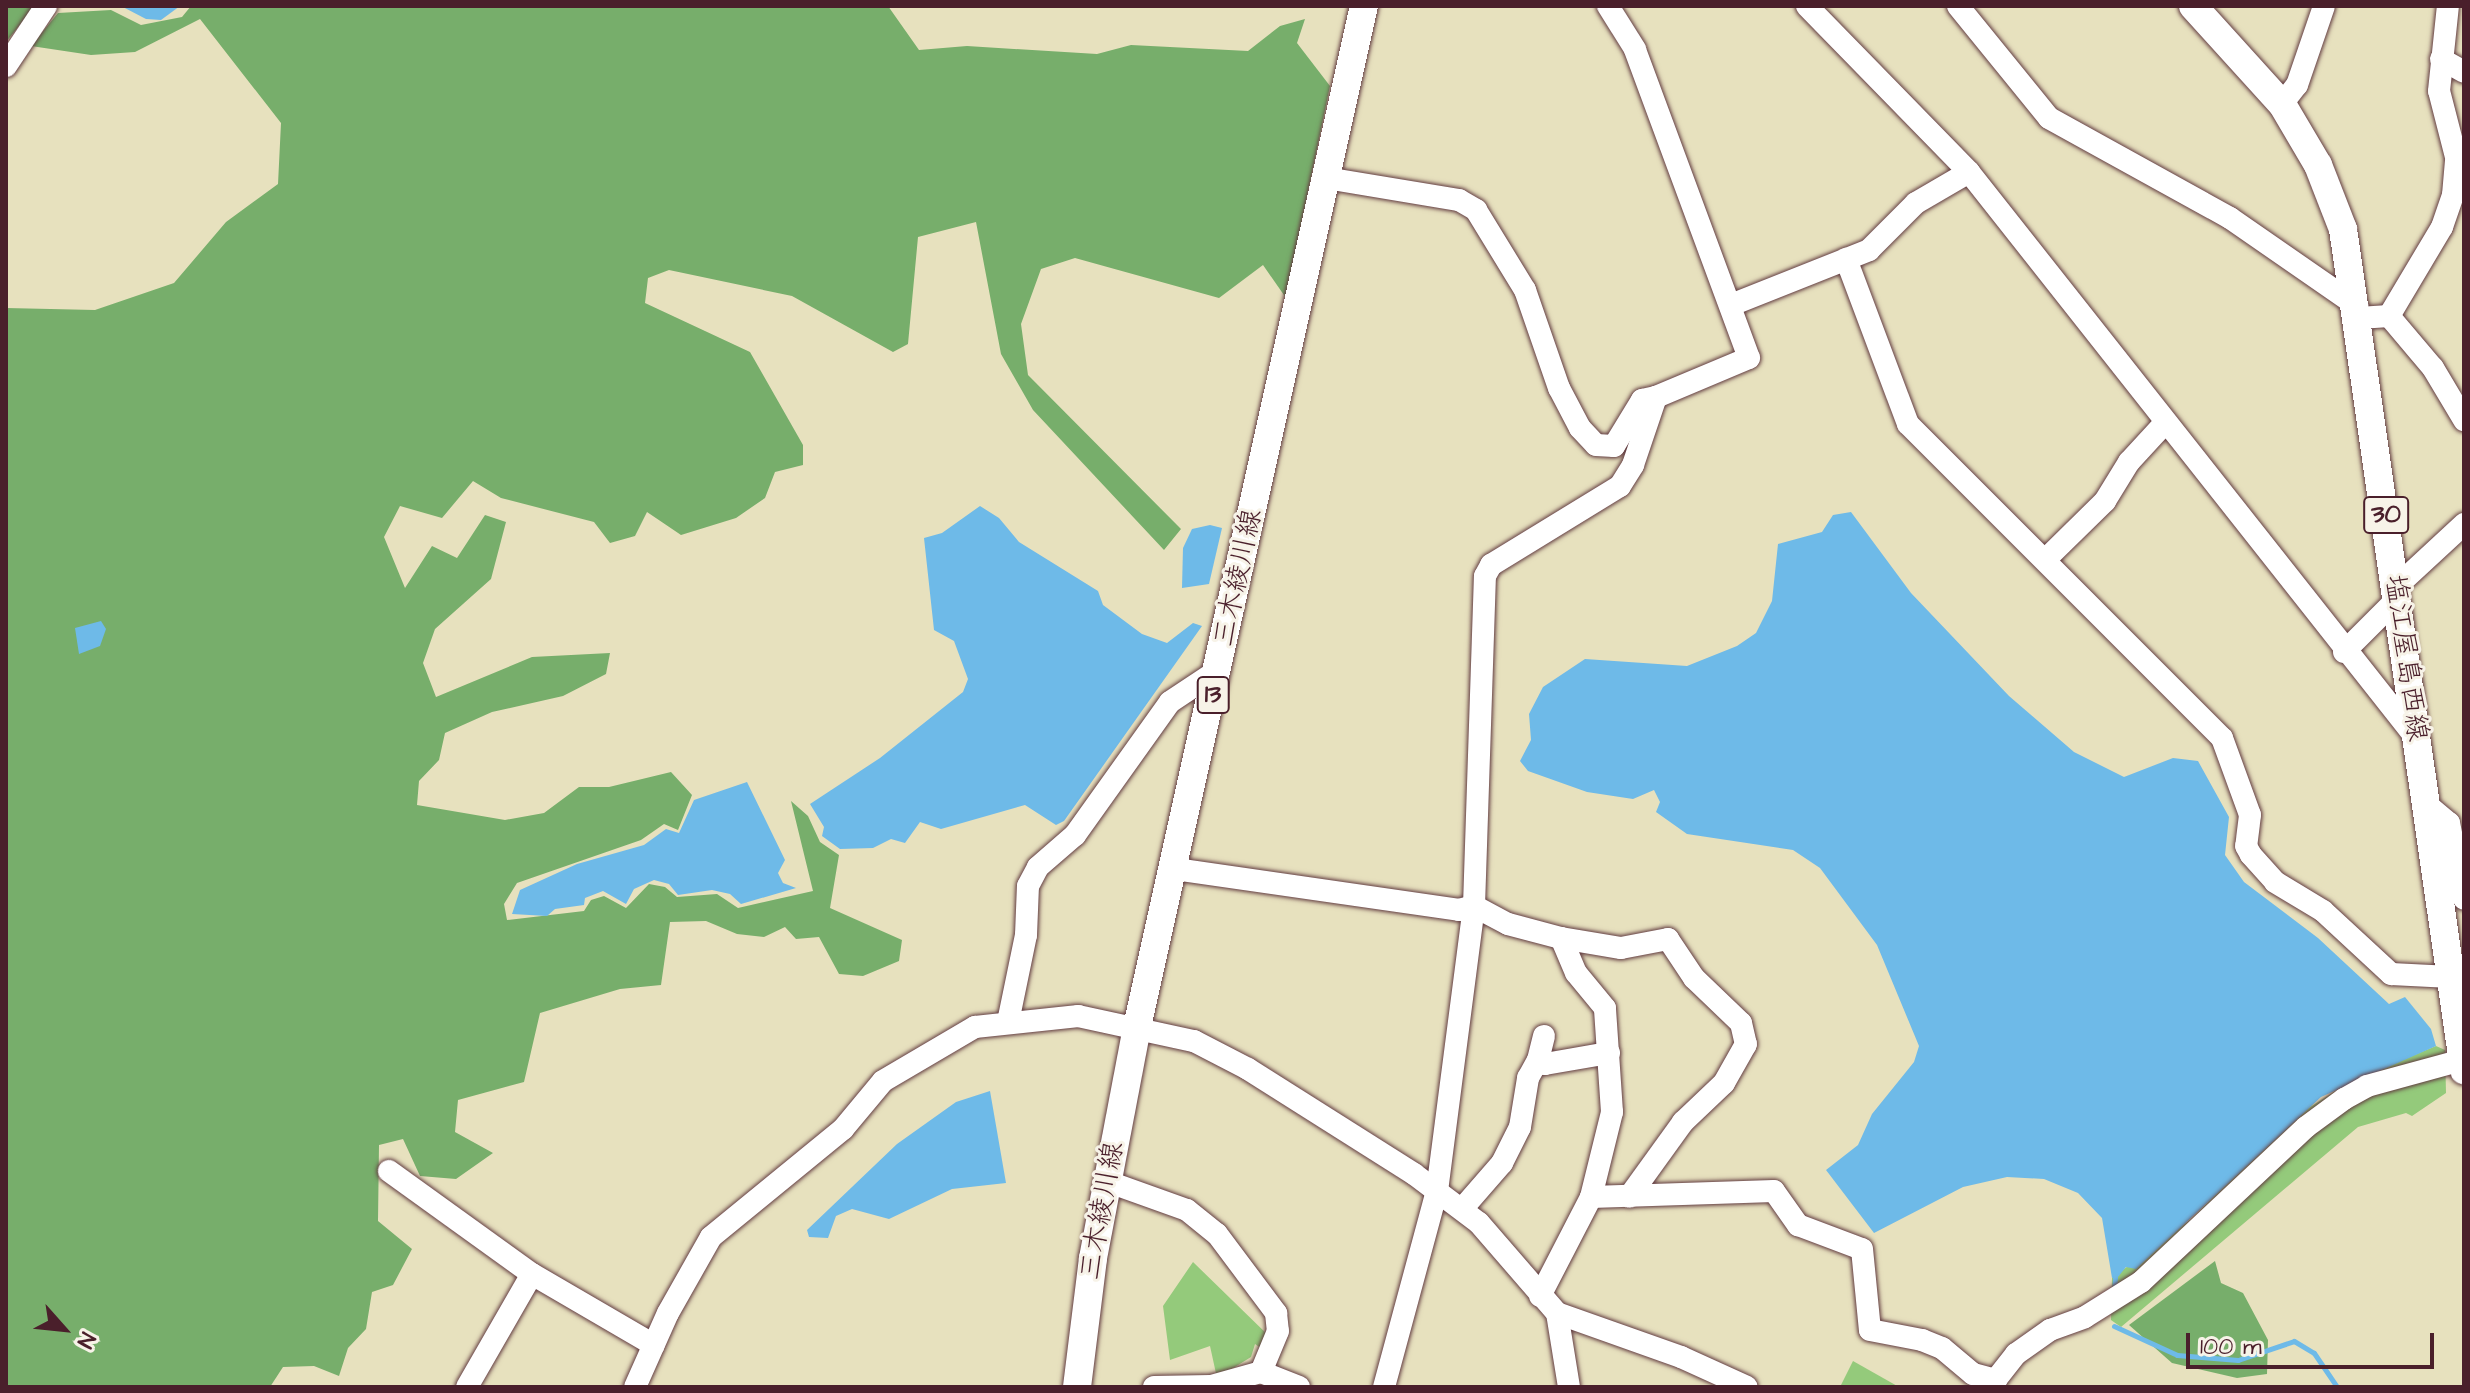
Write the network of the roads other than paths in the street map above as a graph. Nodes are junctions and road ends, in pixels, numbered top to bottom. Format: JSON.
{"nodes":[{"id":1,"x":46,"y":6,"type":"edge"},
{"id":2,"x":1364,"y":6,"type":"edge"},
{"id":3,"x":1608,"y":6,"type":"edge"},
{"id":4,"x":1807,"y":6,"type":"edge"},
{"id":5,"x":1958,"y":6,"type":"edge"},
{"id":6,"x":2193,"y":6,"type":"edge"},
{"id":7,"x":2324,"y":6,"type":"edge"},
{"id":8,"x":2443,"y":8,"type":"edge"},
{"id":9,"x":2441,"y":59,"type":"junction"},
{"id":10,"x":6,"y":66,"type":"edge"},
{"id":11,"x":2464,"y":72,"type":"edge"},
{"id":12,"x":2282,"y":104,"type":"junction"},
{"id":13,"x":1969,"y":172,"type":"junction"},
{"id":14,"x":1326,"y":178,"type":"junction"},
{"id":15,"x":1846,"y":259,"type":"junction"},
{"id":16,"x":1731,"y":305,"type":"junction"},
{"id":17,"x":2358,"y":312,"type":"junction"},
{"id":18,"x":2389,"y":316,"type":"junction"},
{"id":19,"x":1656,"y":397,"type":"junction"},
{"id":20,"x":2464,"y":420,"type":"edge"},
{"id":21,"x":2164,"y":424,"type":"junction"},
{"id":22,"x":2461,"y":534,"type":"edge"},
{"id":23,"x":2046,"y":559,"type":"junction"},
{"id":24,"x":2397,"y":592,"type":"junction"},
{"id":25,"x":2344,"y":652,"type":"junction"},
{"id":26,"x":1218,"y":670,"type":"junction"},
{"id":27,"x":2417,"y":739,"type":"junction"},
{"id":28,"x":2426,"y":804,"type":"junction"},
{"id":29,"x":1175,"y":869,"type":"junction"},
{"id":30,"x":2464,"y":899,"type":"edge"},
{"id":31,"x":1474,"y":906,"type":"junction"},
{"id":32,"x":1561,"y":938,"type":"junction"},
{"id":33,"x":2451,"y":977,"type":"junction"},
{"id":34,"x":1008,"y":1022,"type":"junction"},
{"id":35,"x":1137,"y":1027,"type":"junction"},
{"id":36,"x":1544,"y":1036,"type":"dead end"},
{"id":37,"x":1609,"y":1053,"type":"junction"},
{"id":38,"x":1538,"y":1060,"type":"junction"},
{"id":39,"x":2463,"y":1065,"type":"edge"},
{"id":40,"x":389,"y":1171,"type":"dead end"},
{"id":41,"x":1106,"y":1181,"type":"junction"},
{"id":42,"x":1437,"y":1191,"type":"junction"},
{"id":43,"x":1591,"y":1197,"type":"junction"},
{"id":44,"x":1629,"y":1197,"type":"junction"},
{"id":45,"x":1462,"y":1209,"type":"junction"},
{"id":46,"x":532,"y":1274,"type":"junction"},
{"id":47,"x":1540,"y":1296,"type":"junction"},
{"id":48,"x":1557,"y":1313,"type":"junction"},
{"id":49,"x":654,"y":1345,"type":"junction"},
{"id":50,"x":1261,"y":1372,"type":"junction"},
{"id":51,"x":1993,"y":1383,"type":"edge"},
{"id":52,"x":467,"y":1387,"type":"edge"},
{"id":53,"x":635,"y":1387,"type":"edge"},
{"id":54,"x":1077,"y":1387,"type":"edge"},
{"id":55,"x":1154,"y":1387,"type":"edge"},
{"id":56,"x":1299,"y":1387,"type":"edge"},
{"id":57,"x":1384,"y":1387,"type":"edge"},
{"id":58,"x":1569,"y":1387,"type":"edge"},
{"id":59,"x":1747,"y":1387,"type":"edge"}],
"edges":[{"from":1,"to":10,"type":"street"},
{"from":2,"to":14,"type":"main road","name":"三木綾川線","number":"13"},
{"from":3,"to":16,"type":"street"},
{"from":4,"to":13,"type":"street"},
{"from":5,"to":17,"type":"street"},
{"from":6,"to":12,"type":"main road","name":"塩江屋島西線","number":"30"},
{"from":7,"to":12,"type":"street"},
{"from":8,"to":9,"type":"street"},
{"from":9,"to":11,"type":"street"},
{"from":9,"to":18,"type":"street"},
{"from":12,"to":17,"type":"main road","name":"塩江屋島西線","number":"30"},
{"from":13,"to":15,"type":"street"},
{"from":13,"to":21,"type":"street"},
{"from":14,"to":19,"type":"street"},
{"from":14,"to":26,"type":"main road","name":"三木綾川線","number":"13"},
{"from":15,"to":16,"type":"street"},
{"from":15,"to":23,"type":"street"},
{"from":16,"to":19,"type":"street"},
{"from":17,"to":18,"type":"street"},
{"from":17,"to":24,"type":"main road","name":"塩江屋島西線","number":"30"},
{"from":18,"to":20,"type":"street"},
{"from":19,"to":31,"type":"street"},
{"from":21,"to":23,"type":"street"},
{"from":21,"to":25,"type":"street"},
{"from":22,"to":24,"type":"street"},
{"from":23,"to":33,"type":"street"},
{"from":24,"to":25,"type":"street"},
{"from":24,"to":27,"type":"main road","name":"塩江屋島西線","number":"30"},
{"from":25,"to":27,"type":"street"},
{"from":26,"to":29,"type":"main road","name":"三木綾川線","number":"13"},
{"from":26,"to":34,"type":"street"},
{"from":27,"to":28,"type":"main road","name":"塩江屋島西線","number":"30"},
{"from":28,"to":30,"type":"street"},
{"from":28,"to":33,"type":"main road","name":"塩江屋島西線","number":"30"},
{"from":29,"to":31,"type":"street"},
{"from":29,"to":35,"type":"main road","name":"三木綾川線","number":"13"},
{"from":31,"to":32,"type":"street"},
{"from":31,"to":42,"type":"street"},
{"from":32,"to":37,"type":"street"},
{"from":32,"to":44,"type":"street"},
{"from":33,"to":39,"type":"main road","name":"塩江屋島西線","number":"30"},
{"from":34,"to":35,"type":"street"},
{"from":34,"to":49,"type":"street"},
{"from":35,"to":41,"type":"main road","name":"三木綾川線","number":"13"},
{"from":35,"to":42,"type":"street"},
{"from":36,"to":38,"type":"street"},
{"from":37,"to":38,"type":"street"},
{"from":37,"to":43,"type":"street"},
{"from":38,"to":45,"type":"street"},
{"from":39,"to":51,"type":"street"},
{"from":40,"to":46,"type":"street"},
{"from":41,"to":50,"type":"street"},
{"from":41,"to":54,"type":"main road","name":"三木綾川線","number":"13"},
{"from":42,"to":45,"type":"street"},
{"from":42,"to":57,"type":"street"},
{"from":43,"to":44,"type":"street"},
{"from":43,"to":47,"type":"street"},
{"from":44,"to":51,"type":"street"},
{"from":45,"to":47,"type":"street"},
{"from":46,"to":49,"type":"street"},
{"from":46,"to":52,"type":"street"},
{"from":47,"to":48,"type":"street"},
{"from":48,"to":58,"type":"street"},
{"from":48,"to":59,"type":"street"},
{"from":49,"to":53,"type":"street"},
{"from":50,"to":55,"type":"street"},
{"from":50,"to":56,"type":"street"}]}
